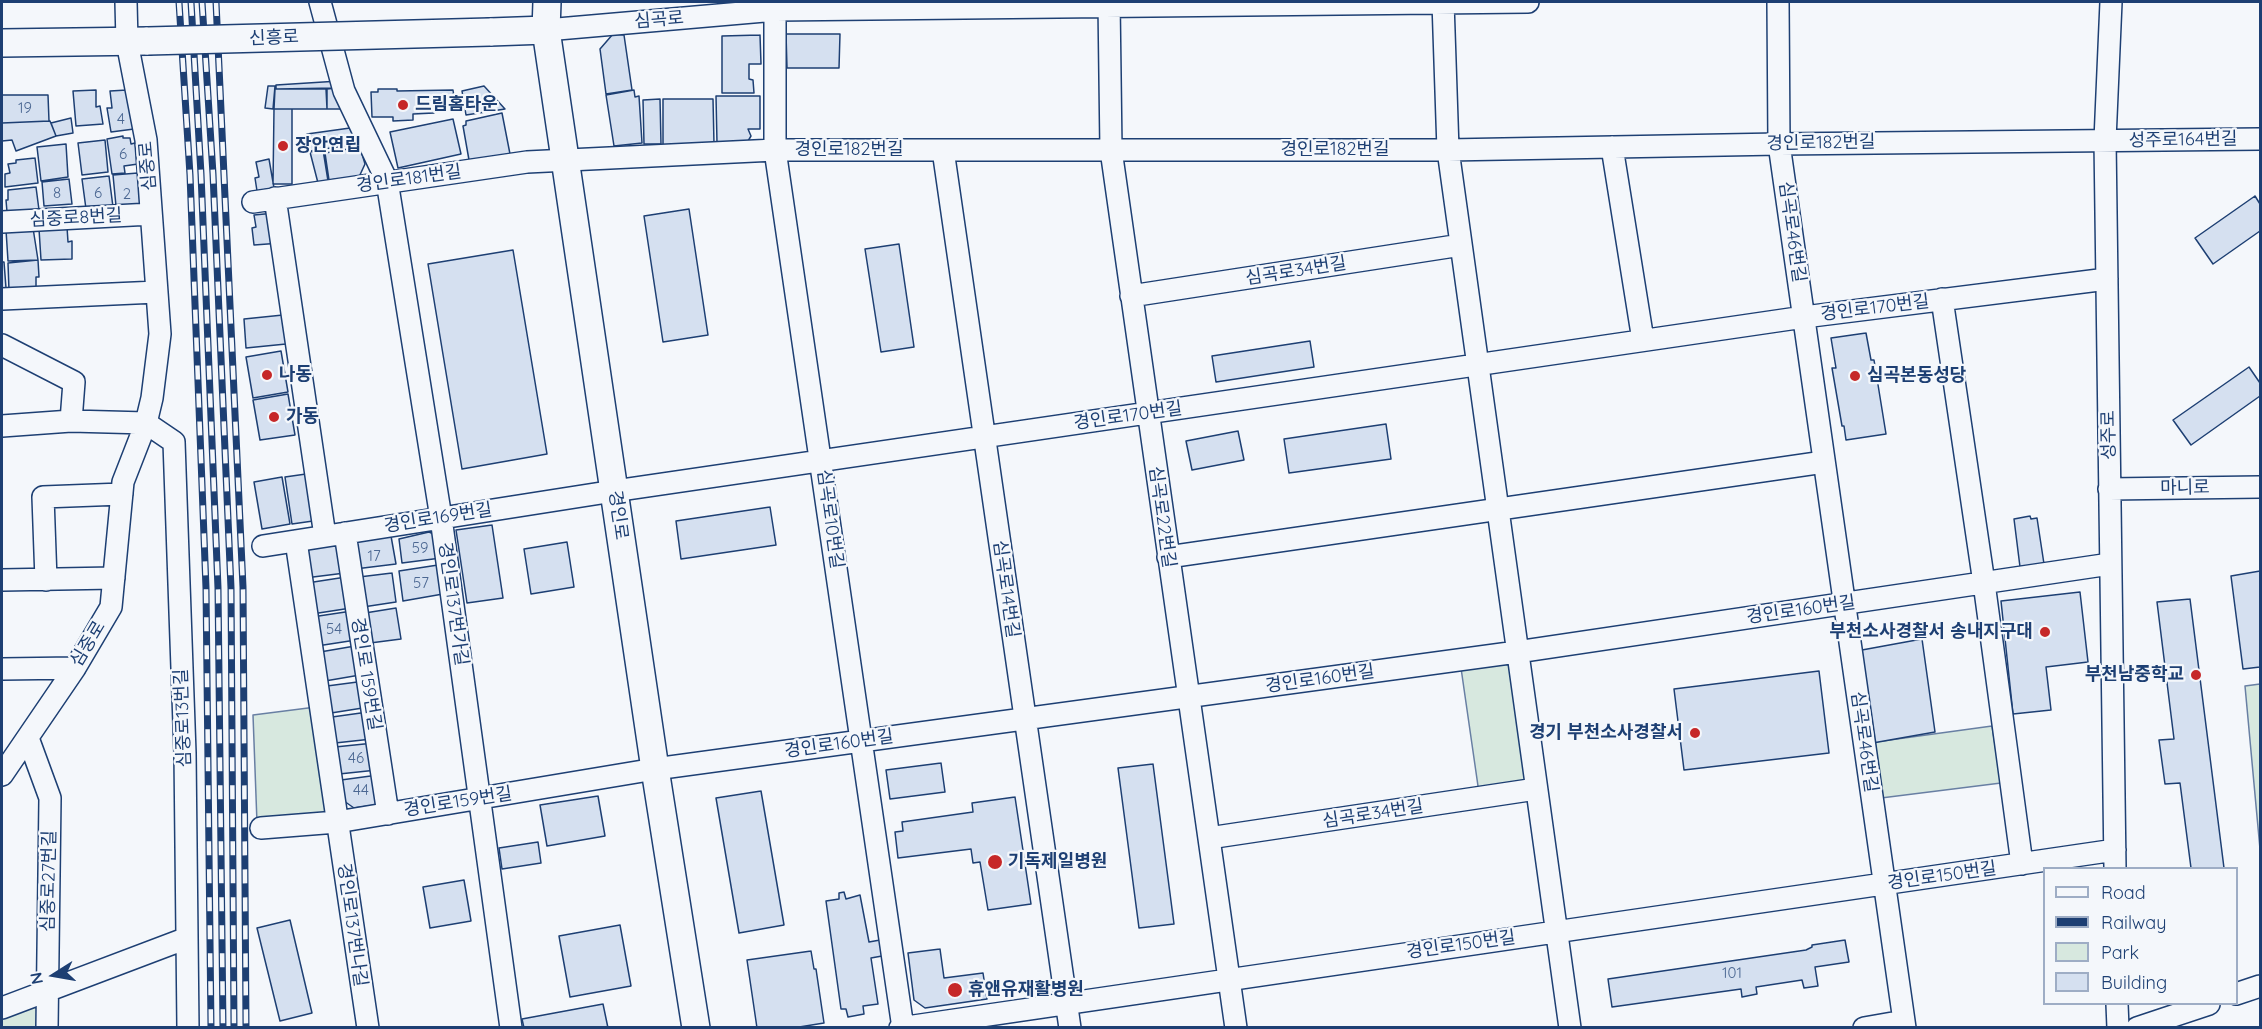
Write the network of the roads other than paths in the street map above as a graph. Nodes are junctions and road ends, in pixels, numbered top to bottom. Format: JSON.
{"nodes":[{"id":1,"x":126,"y":2,"type":"edge"},
{"id":2,"x":320,"y":2,"type":"edge"},
{"id":3,"x":547,"y":2,"type":"edge"},
{"id":4,"x":1443,"y":2,"type":"edge"},
{"id":5,"x":1528,"y":2,"type":"edge"},
{"id":6,"x":1778,"y":2,"type":"edge"},
{"id":7,"x":2111,"y":2,"type":"edge"},
{"id":8,"x":1109,"y":4,"type":"edge"},
{"id":9,"x":775,"y":6,"type":"edge"},
{"id":10,"x":546,"y":30,"type":"junction"},
{"id":11,"x":137,"y":41,"type":"junction"},
{"id":12,"x":2,"y":43,"type":"edge"},
{"id":13,"x":2260,"y":139,"type":"edge"},
{"id":14,"x":2105,"y":140,"type":"junction"},
{"id":15,"x":1779,"y":144,"type":"junction"},
{"id":16,"x":1612,"y":147,"type":"junction"},
{"id":17,"x":776,"y":150,"type":"junction"},
{"id":18,"x":943,"y":150,"type":"junction"},
{"id":19,"x":1111,"y":150,"type":"junction"},
{"id":20,"x":1448,"y":150,"type":"junction"},
{"id":21,"x":566,"y":161,"type":"junction"},
{"id":22,"x":387,"y":181,"type":"junction"},
{"id":23,"x":275,"y":198,"type":"junction"},
{"id":24,"x":253,"y":202,"type":"dead end"},
{"id":25,"x":151,"y":214,"type":"junction"},
{"id":26,"x":2,"y":222,"type":"edge"},
{"id":27,"x":1461,"y":245,"type":"junction"},
{"id":28,"x":2107,"y":279,"type":"junction"},
{"id":29,"x":157,"y":292,"type":"junction"},
{"id":30,"x":1131,"y":296,"type":"junction"},
{"id":31,"x":2,"y":299,"type":"edge"},
{"id":32,"x":1941,"y":299,"type":"junction"},
{"id":33,"x":1804,"y":317,"type":"junction"},
{"id":34,"x":1643,"y":340,"type":"junction"},
{"id":35,"x":2,"y":345,"type":"edge"},
{"id":36,"x":1478,"y":364,"type":"junction"},
{"id":37,"x":1147,"y":413,"type":"junction"},
{"id":38,"x":71,"y":421,"type":"junction"},
{"id":39,"x":146,"y":423,"type":"junction"},
{"id":40,"x":2,"y":426,"type":"edge"},
{"id":41,"x":983,"y":437,"type":"junction"},
{"id":42,"x":822,"y":461,"type":"junction"},
{"id":43,"x":1824,"y":462,"type":"junction"},
{"id":44,"x":2260,"y":487,"type":"edge"},
{"id":45,"x":2109,"y":489,"type":"junction"},
{"id":46,"x":614,"y":491,"type":"junction"},
{"id":47,"x":122,"y":494,"type":"junction"},
{"id":48,"x":1497,"y":508,"type":"junction"},
{"id":49,"x":441,"y":518,"type":"junction"},
{"id":50,"x":335,"y":535,"type":"junction"},
{"id":51,"x":296,"y":541,"type":"junction"},
{"id":52,"x":263,"y":546,"type":"dead end"},
{"id":53,"x":1168,"y":557,"type":"junction"},
{"id":54,"x":2110,"y":564,"type":"junction"},
{"id":55,"x":114,"y":578,"type":"junction"},
{"id":56,"x":2,"y":580,"type":"edge"},
{"id":57,"x":46,"y":580,"type":"junction"},
{"id":58,"x":1984,"y":583,"type":"junction"},
{"id":59,"x":1844,"y":603,"type":"junction"},
{"id":60,"x":1517,"y":652,"type":"junction"},
{"id":61,"x":75,"y":668,"type":"junction"},
{"id":62,"x":2,"y":669,"type":"edge"},
{"id":63,"x":1189,"y":697,"type":"junction"},
{"id":64,"x":1025,"y":719,"type":"junction"},
{"id":65,"x":861,"y":741,"type":"junction"},
{"id":66,"x":16,"y":748,"type":"edge"},
{"id":67,"x":655,"y":770,"type":"junction"},
{"id":68,"x":2,"y":775,"type":"edge"},
{"id":69,"x":1536,"y":789,"type":"junction"},
{"id":70,"x":480,"y":799,"type":"junction"},
{"id":71,"x":388,"y":814,"type":"junction"},
{"id":72,"x":337,"y":822,"type":"junction"},
{"id":73,"x":261,"y":828,"type":"dead end"},
{"id":74,"x":1209,"y":838,"type":"junction"},
{"id":75,"x":2115,"y":860,"type":"edge"},
{"id":76,"x":2022,"y":864,"type":"junction"},
{"id":77,"x":1884,"y":884,"type":"junction"},
{"id":78,"x":1557,"y":931,"type":"junction"},
{"id":79,"x":187,"y":938,"type":"junction"},
{"id":80,"x":1229,"y":979,"type":"junction"},
{"id":81,"x":2260,"y":986,"type":"edge"},
{"id":82,"x":48,"y":990,"type":"junction"},
{"id":83,"x":2238,"y":993,"type":"edge"},
{"id":84,"x":1066,"y":1003,"type":"junction"},
{"id":85,"x":2118,"y":1005,"type":"edge"},
{"id":86,"x":2206,"y":1005,"type":"edge"},
{"id":87,"x":2,"y":1008,"type":"edge"},
{"id":88,"x":1904,"y":1024,"type":"edge"},
{"id":89,"x":902,"y":1027,"type":"edge"},
{"id":90,"x":47,"y":1028,"type":"edge"},
{"id":91,"x":188,"y":1028,"type":"edge"},
{"id":92,"x":368,"y":1028,"type":"edge"},
{"id":93,"x":511,"y":1028,"type":"edge"},
{"id":94,"x":696,"y":1028,"type":"edge"},
{"id":95,"x":1070,"y":1028,"type":"edge"},
{"id":96,"x":1236,"y":1028,"type":"edge"},
{"id":97,"x":1570,"y":1028,"type":"edge"},
{"id":98,"x":1864,"y":1028,"type":"edge"},
{"id":99,"x":2118,"y":1028,"type":"edge"},
{"id":100,"x":2137,"y":1028,"type":"edge"}],
"edges":[{"from":1,"to":11,"type":"street","name":"심중로"},
{"from":2,"to":22,"type":"street","name":"경인로137번가길"},
{"from":3,"to":10,"type":"main road","name":"경인로"},
{"from":4,"to":5,"type":"street","name":"심곡로"},
{"from":4,"to":8,"type":"street","name":"심곡로"},
{"from":4,"to":20,"type":"street"},
{"from":6,"to":15,"type":"street","name":"심곡로46번길"},
{"from":7,"to":14,"type":"street","name":"성주로"},
{"from":8,"to":9,"type":"street","name":"심곡로"},
{"from":8,"to":19,"type":"street","name":"심곡로22번길"},
{"from":9,"to":10,"type":"street","name":"심곡로"},
{"from":9,"to":17,"type":"street","name":"심곡로10번길"},
{"from":10,"to":11,"type":"main road","name":"신흥로","bridge":true},
{"from":10,"to":21,"type":"main road","name":"경인로"},
{"from":11,"to":12,"type":"main road","name":"신흥로"},
{"from":11,"to":25,"type":"street","name":"심중로"},
{"from":13,"to":14,"type":"street","name":"성주로164번길"},
{"from":14,"to":15,"type":"street","name":"경인로182번길"},
{"from":14,"to":28,"type":"street","name":"성주로"},
{"from":15,"to":16,"type":"street","name":"경인로182번길"},
{"from":15,"to":33,"type":"street","name":"심곡로46번길"},
{"from":16,"to":20,"type":"street","name":"경인로182번길"},
{"from":16,"to":34,"type":"street"},
{"from":17,"to":18,"type":"street","name":"경인로182번길"},
{"from":17,"to":21,"type":"street","name":"경인로182번길"},
{"from":17,"to":42,"type":"street","name":"심곡로10번길"},
{"from":18,"to":19,"type":"street","name":"경인로182번길"},
{"from":18,"to":41,"type":"street","name":"심곡로14번길"},
{"from":19,"to":20,"type":"street","name":"경인로182번길"},
{"from":19,"to":30,"type":"street","name":"심곡로22번길"},
{"from":20,"to":27,"type":"street"},
{"from":21,"to":22,"type":"street","name":"경인로181번길"},
{"from":21,"to":46,"type":"main road","name":"경인로"},
{"from":22,"to":23,"type":"street","name":"경인로181번길"},
{"from":22,"to":49,"type":"street","name":"경인로137번가길"},
{"from":23,"to":24,"type":"street","name":"경인로181번길"},
{"from":23,"to":50,"type":"street","name":"경인로 159번길"},
{"from":25,"to":26,"type":"street","name":"심중로8번길"},
{"from":25,"to":29,"type":"street","name":"심중로"},
{"from":27,"to":30,"type":"street","name":"심곡로34번길"},
{"from":27,"to":36,"type":"street"},
{"from":28,"to":32,"type":"street","name":"경인로170번길"},
{"from":28,"to":45,"type":"street","name":"성주로"},
{"from":29,"to":31,"type":"street"},
{"from":29,"to":39,"type":"street","name":"심중로"},
{"from":30,"to":37,"type":"street","name":"심곡로22번길"},
{"from":32,"to":33,"type":"street","name":"경인로170번길"},
{"from":32,"to":58,"type":"street"},
{"from":33,"to":34,"type":"street","name":"경인로170번길"},
{"from":33,"to":43,"type":"street","name":"심곡로46번길"},
{"from":34,"to":36,"type":"street","name":"경인로170번길"},
{"from":35,"to":38,"type":"street"},
{"from":36,"to":37,"type":"street","name":"경인로170번길"},
{"from":36,"to":48,"type":"street"},
{"from":37,"to":41,"type":"street","name":"경인로170번길"},
{"from":37,"to":53,"type":"street","name":"심곡로22번길"},
{"from":38,"to":39,"type":"street"},
{"from":38,"to":40,"type":"street"},
{"from":39,"to":47,"type":"street","name":"심중로"},
{"from":39,"to":79,"type":"street","name":"심중로13번길"},
{"from":41,"to":42,"type":"street","name":"경인로170번길"},
{"from":41,"to":64,"type":"street","name":"심곡로14번길"},
{"from":42,"to":46,"type":"street","name":"경인로170번길"},
{"from":42,"to":65,"type":"street","name":"심곡로10번길"},
{"from":43,"to":48,"type":"street"},
{"from":43,"to":59,"type":"street","name":"심곡로46번길"},
{"from":44,"to":45,"type":"street","name":"마니로"},
{"from":45,"to":54,"type":"street","name":"성주로"},
{"from":46,"to":49,"type":"street","name":"경인로169번길"},
{"from":46,"to":67,"type":"main road","name":"경인로"},
{"from":47,"to":55,"type":"street","name":"심중로"},
{"from":47,"to":57,"type":"street"},
{"from":48,"to":53,"type":"street"},
{"from":48,"to":60,"type":"street"},
{"from":49,"to":50,"type":"street","name":"경인로169번길"},
{"from":49,"to":70,"type":"street","name":"경인로137번가길"},
{"from":50,"to":51,"type":"street","name":"경인로169번길"},
{"from":50,"to":71,"type":"street","name":"경인로 159번길"},
{"from":51,"to":52,"type":"street","name":"경인로169번길"},
{"from":51,"to":72,"type":"street","name":"경인로137번나길"},
{"from":53,"to":63,"type":"street","name":"심곡로22번길"},
{"from":54,"to":58,"type":"street","name":"경인로160번길"},
{"from":54,"to":75,"type":"street","name":"성주로"},
{"from":55,"to":57,"type":"street"},
{"from":55,"to":61,"type":"street","name":"심중로"},
{"from":56,"to":57,"type":"street"},
{"from":58,"to":59,"type":"street","name":"경인로160번길"},
{"from":58,"to":76,"type":"street","name":"경인로150번길"},
{"from":59,"to":60,"type":"street","name":"경인로160번길"},
{"from":59,"to":77,"type":"street","name":"심곡로46번길"},
{"from":60,"to":63,"type":"street","name":"경인로160번길"},
{"from":60,"to":69,"type":"street"},
{"from":61,"to":62,"type":"street"},
{"from":61,"to":66,"type":"street","name":"심중로"},
{"from":63,"to":64,"type":"street","name":"경인로160번길"},
{"from":63,"to":74,"type":"street","name":"심곡로22번길"},
{"from":64,"to":65,"type":"street","name":"경인로160번길"},
{"from":64,"to":84,"type":"street","name":"심곡로14번길"},
{"from":65,"to":67,"type":"street","name":"경인로160번길"},
{"from":65,"to":89,"type":"street","name":"심곡로10번길"},
{"from":66,"to":68,"type":"street","name":"심중로"},
{"from":66,"to":82,"type":"street","name":"심중로27번길"},
{"from":67,"to":70,"type":"street","name":"경인로159번길"},
{"from":67,"to":94,"type":"main road","name":"경인로"},
{"from":69,"to":74,"type":"street","name":"심곡로34번길"},
{"from":69,"to":78,"type":"street"},
{"from":70,"to":71,"type":"street","name":"경인로159번길"},
{"from":70,"to":93,"type":"street","name":"경인로137번가길"},
{"from":71,"to":72,"type":"street","name":"경인로159번길"},
{"from":72,"to":73,"type":"street","name":"경인로159번길"},
{"from":72,"to":92,"type":"street","name":"경인로137번나길"},
{"from":74,"to":80,"type":"street","name":"심곡로22번길"},
{"from":75,"to":76,"type":"street","name":"경인로150번길"},
{"from":76,"to":77,"type":"street","name":"경인로150번길"},
{"from":77,"to":78,"type":"street","name":"경인로150번길"},
{"from":77,"to":88,"type":"street","name":"심곡로46번길"},
{"from":78,"to":80,"type":"street","name":"경인로150번길"},
{"from":78,"to":97,"type":"street"},
{"from":79,"to":82,"type":"street"},
{"from":79,"to":91,"type":"street","name":"심중로13번길"},
{"from":80,"to":84,"type":"street","name":"경인로150번길"},
{"from":80,"to":96,"type":"street","name":"심곡로22번길"},
{"from":81,"to":83,"type":"street"},
{"from":82,"to":87,"type":"street"},
{"from":82,"to":90,"type":"street","name":"심중로27번길"},
{"from":84,"to":89,"type":"street","name":"경인로150번길"},
{"from":84,"to":95,"type":"street","name":"심곡로14번길"},
{"from":85,"to":99,"type":"street"},
{"from":86,"to":100,"type":"street"},
{"from":88,"to":98,"type":"street","name":"심곡로46번길"}]}
